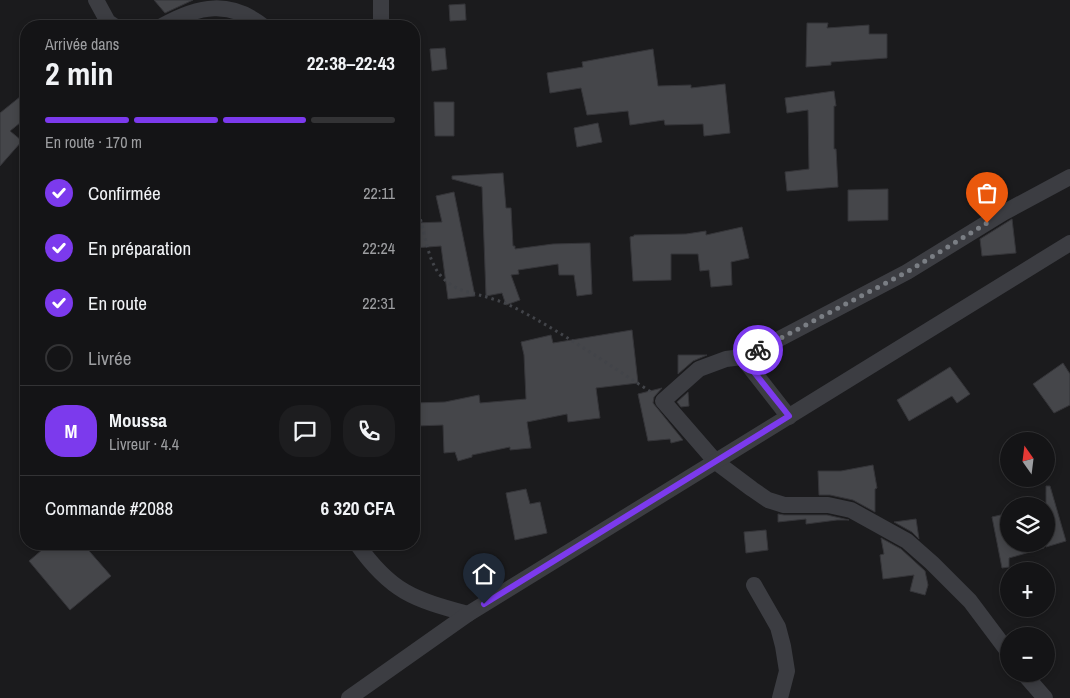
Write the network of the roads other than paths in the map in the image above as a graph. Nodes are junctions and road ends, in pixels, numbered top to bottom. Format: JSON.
{"nodes":[{"id":1,"x":96,"y":0,"type":"edge"},
{"id":2,"x":381,"y":0,"type":"edge"},
{"id":3,"x":252,"y":6,"type":"edge"},
{"id":4,"x":107,"y":20,"type":"edge"},
{"id":5,"x":173,"y":20,"type":"edge"},
{"id":6,"x":260,"y":20,"type":"edge"},
{"id":7,"x":381,"y":20,"type":"edge"},
{"id":8,"x":1070,"y":177,"type":"edge"},
{"id":9,"x":1070,"y":243,"type":"edge"},
{"id":10,"x":742,"y":357,"type":"junction"},
{"id":11,"x":789,"y":416,"type":"junction"},
{"id":12,"x":716,"y":462,"type":"junction"},
{"id":13,"x":361,"y":550,"type":"edge"},
{"id":14,"x":754,"y":584,"type":"dead end"},
{"id":15,"x":468,"y":614,"type":"junction"},
{"id":16,"x":1000,"y":641,"type":"edge"},
{"id":17,"x":1031,"y":682,"type":"edge"},
{"id":18,"x":350,"y":698,"type":"edge"},
{"id":19,"x":780,"y":698,"type":"edge"},
{"id":20,"x":1045,"y":698,"type":"edge"}],
"edges":[{"from":1,"to":4,"type":"street"},
{"from":2,"to":7,"type":"street"},
{"from":3,"to":5,"type":"street"},
{"from":3,"to":6,"type":"street"},
{"from":8,"to":10,"type":"street"},
{"from":9,"to":11,"type":"street"},
{"from":10,"to":11,"type":"street"},
{"from":10,"to":12,"type":"street"},
{"from":11,"to":12,"type":"street"},
{"from":12,"to":15,"type":"street"},
{"from":12,"to":16,"type":"street"},
{"from":13,"to":15,"type":"street"},
{"from":14,"to":19,"type":"street"},
{"from":15,"to":18,"type":"street"},
{"from":17,"to":20,"type":"street"}]}
